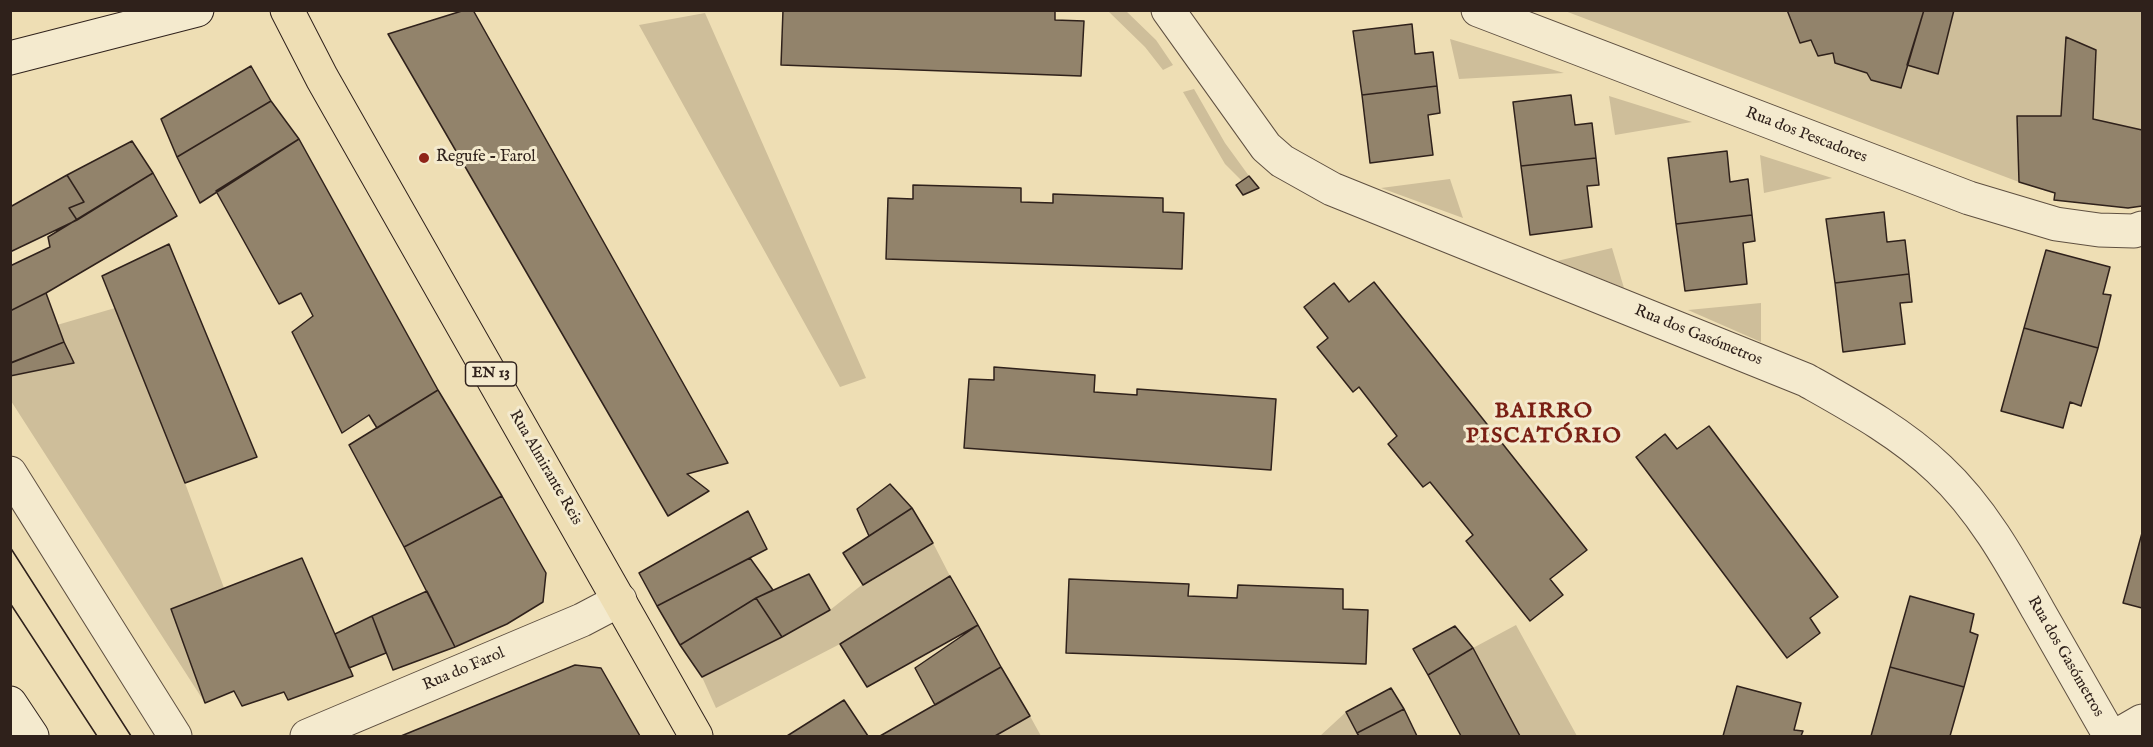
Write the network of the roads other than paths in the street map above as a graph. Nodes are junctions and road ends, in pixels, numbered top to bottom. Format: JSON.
{"nodes":[{"id":1,"x":197,"y":10,"type":"edge"},
{"id":2,"x":287,"y":10,"type":"edge"},
{"id":3,"x":1168,"y":10,"type":"edge"},
{"id":4,"x":1186,"y":10,"type":"edge"},
{"id":5,"x":1478,"y":10,"type":"edge"},
{"id":6,"x":1194,"y":48,"type":"junction"},
{"id":7,"x":10,"y":58,"type":"edge"},
{"id":8,"x":2142,"y":228,"type":"edge"},
{"id":9,"x":10,"y":473,"type":"edge"},
{"id":10,"x":620,"y":600,"type":"junction"},
{"id":11,"x":10,"y":703,"type":"edge"},
{"id":12,"x":2142,"y":721,"type":"edge"},
{"id":13,"x":32,"y":736,"type":"edge"},
{"id":14,"x":176,"y":736,"type":"edge"},
{"id":15,"x":307,"y":736,"type":"edge"},
{"id":16,"x":696,"y":736,"type":"edge"},
{"id":17,"x":2110,"y":736,"type":"edge"},
{"id":18,"x":2116,"y":736,"type":"edge"}],
"edges":[{"from":1,"to":7,"type":"street"},
{"from":2,"to":10,"type":"main road","name":"Rua Almirante Reis","number":"EN 13"},
{"from":3,"to":6,"type":"street","name":"Rua dos Gasómetros"},
{"from":4,"to":6,"type":"street","name":"Rua dos Gasómetros"},
{"from":5,"to":8,"type":"street","name":"Rua dos Pescadores"},
{"from":6,"to":17,"type":"street","name":"Rua dos Gasómetros"},
{"from":9,"to":14,"type":"street"},
{"from":10,"to":15,"type":"street","name":"Rua do Farol"},
{"from":10,"to":16,"type":"main road","name":"Rua Almirante Reis","number":"EN 13"},
{"from":11,"to":13,"type":"street"},
{"from":12,"to":18,"type":"street"}]}
